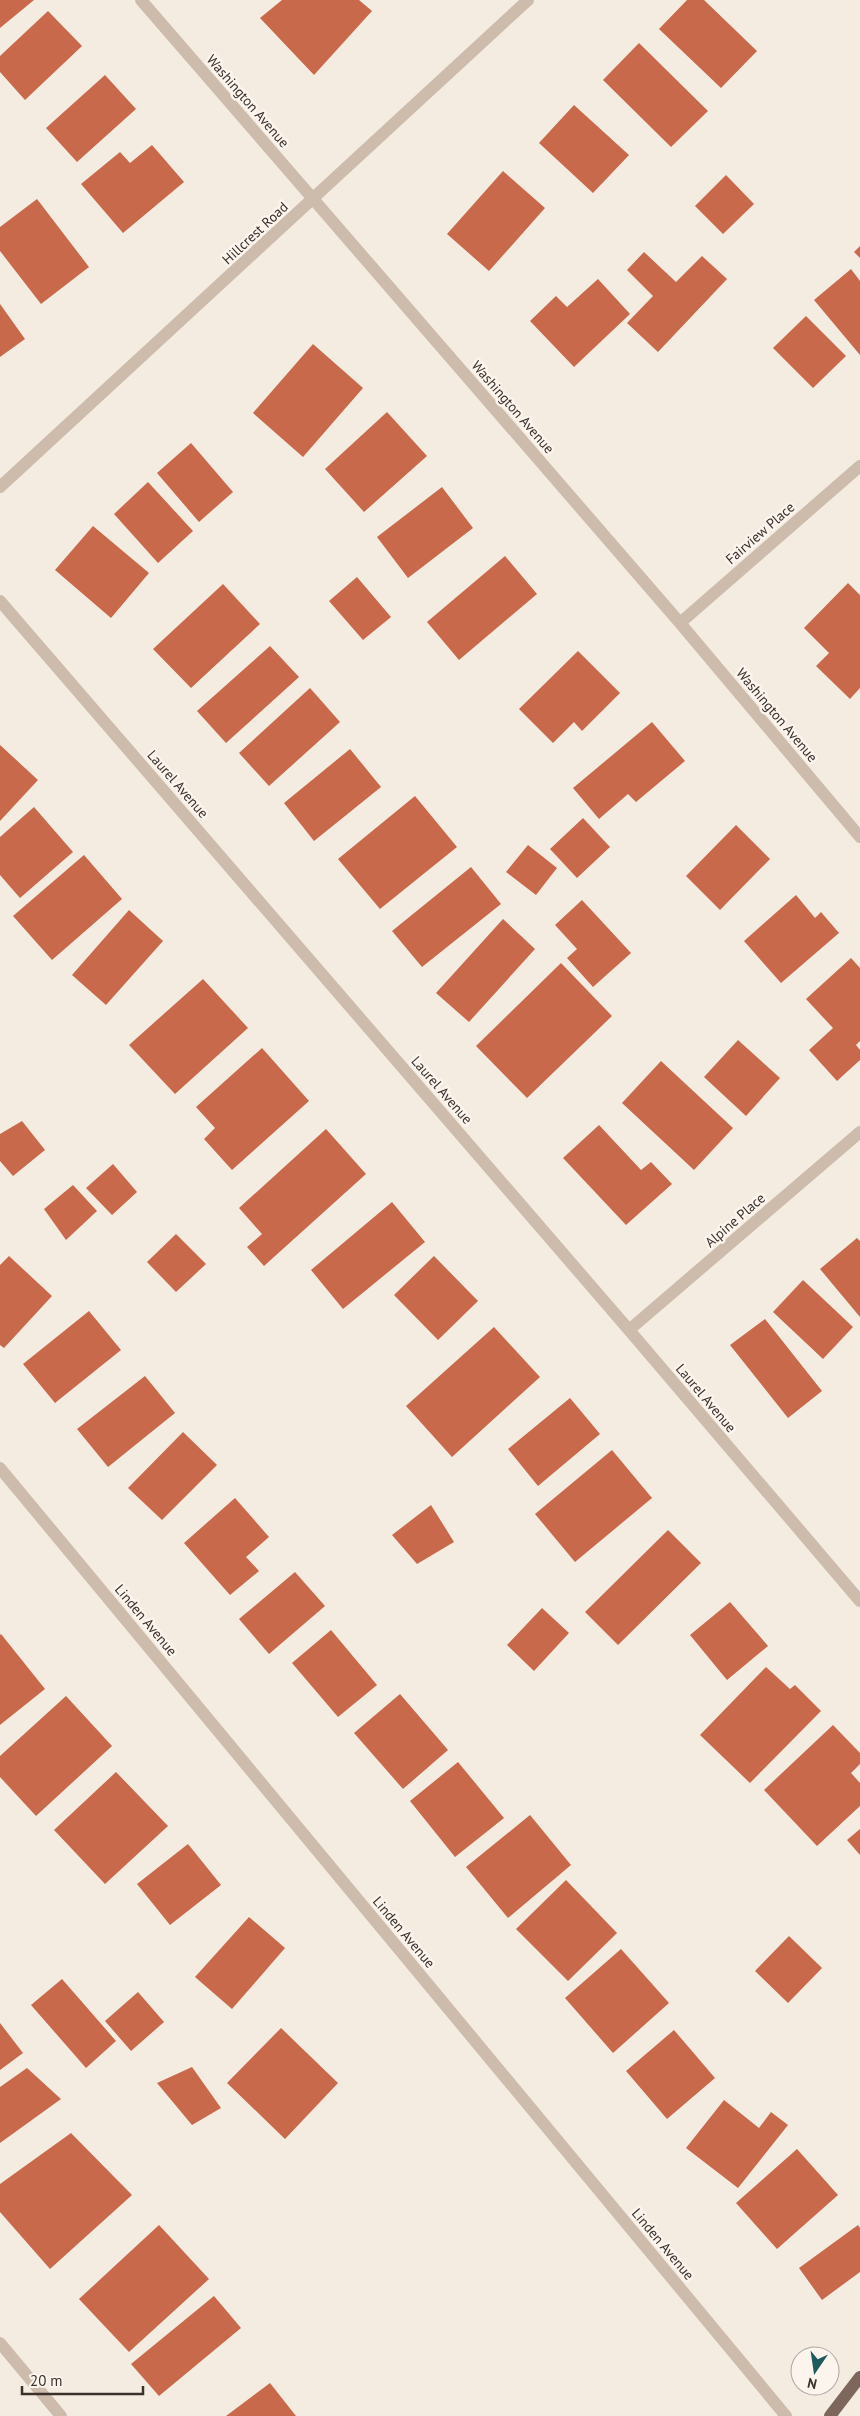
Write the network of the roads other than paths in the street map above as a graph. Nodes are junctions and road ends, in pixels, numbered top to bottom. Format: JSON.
{"nodes":[{"id":1,"x":141,"y":0,"type":"edge"},
{"id":2,"x":528,"y":0,"type":"edge"},
{"id":3,"x":313,"y":200,"type":"junction"},
{"id":4,"x":860,"y":466,"type":"edge"},
{"id":5,"x":0,"y":487,"type":"edge"},
{"id":6,"x":0,"y":601,"type":"edge"},
{"id":7,"x":680,"y":623,"type":"junction"},
{"id":8,"x":860,"y":837,"type":"edge"},
{"id":9,"x":860,"y":1132,"type":"edge"},
{"id":10,"x":629,"y":1330,"type":"junction"},
{"id":11,"x":0,"y":1468,"type":"edge"},
{"id":12,"x":860,"y":1601,"type":"edge"},
{"id":13,"x":0,"y":2343,"type":"edge"},
{"id":14,"x":860,"y":2376,"type":"edge"},
{"id":15,"x":61,"y":2416,"type":"edge"},
{"id":16,"x":786,"y":2416,"type":"edge"},
{"id":17,"x":830,"y":2416,"type":"edge"}],
"edges":[{"from":1,"to":3,"type":"street","name":"Washington Avenue"},
{"from":2,"to":3,"type":"street","name":"Hillcrest Road"},
{"from":3,"to":5,"type":"street","name":"Hillcrest Road"},
{"from":3,"to":7,"type":"street","name":"Washington Avenue"},
{"from":4,"to":7,"type":"street","name":"Fairview Place"},
{"from":6,"to":10,"type":"street","name":"Laurel Avenue"},
{"from":7,"to":8,"type":"street","name":"Washington Avenue"},
{"from":9,"to":10,"type":"street","name":"Alpine Place"},
{"from":10,"to":12,"type":"street","name":"Laurel Avenue"},
{"from":11,"to":16,"type":"street","name":"Linden Avenue"},
{"from":13,"to":15,"type":"street"},
{"from":14,"to":17,"type":"main road"}]}
